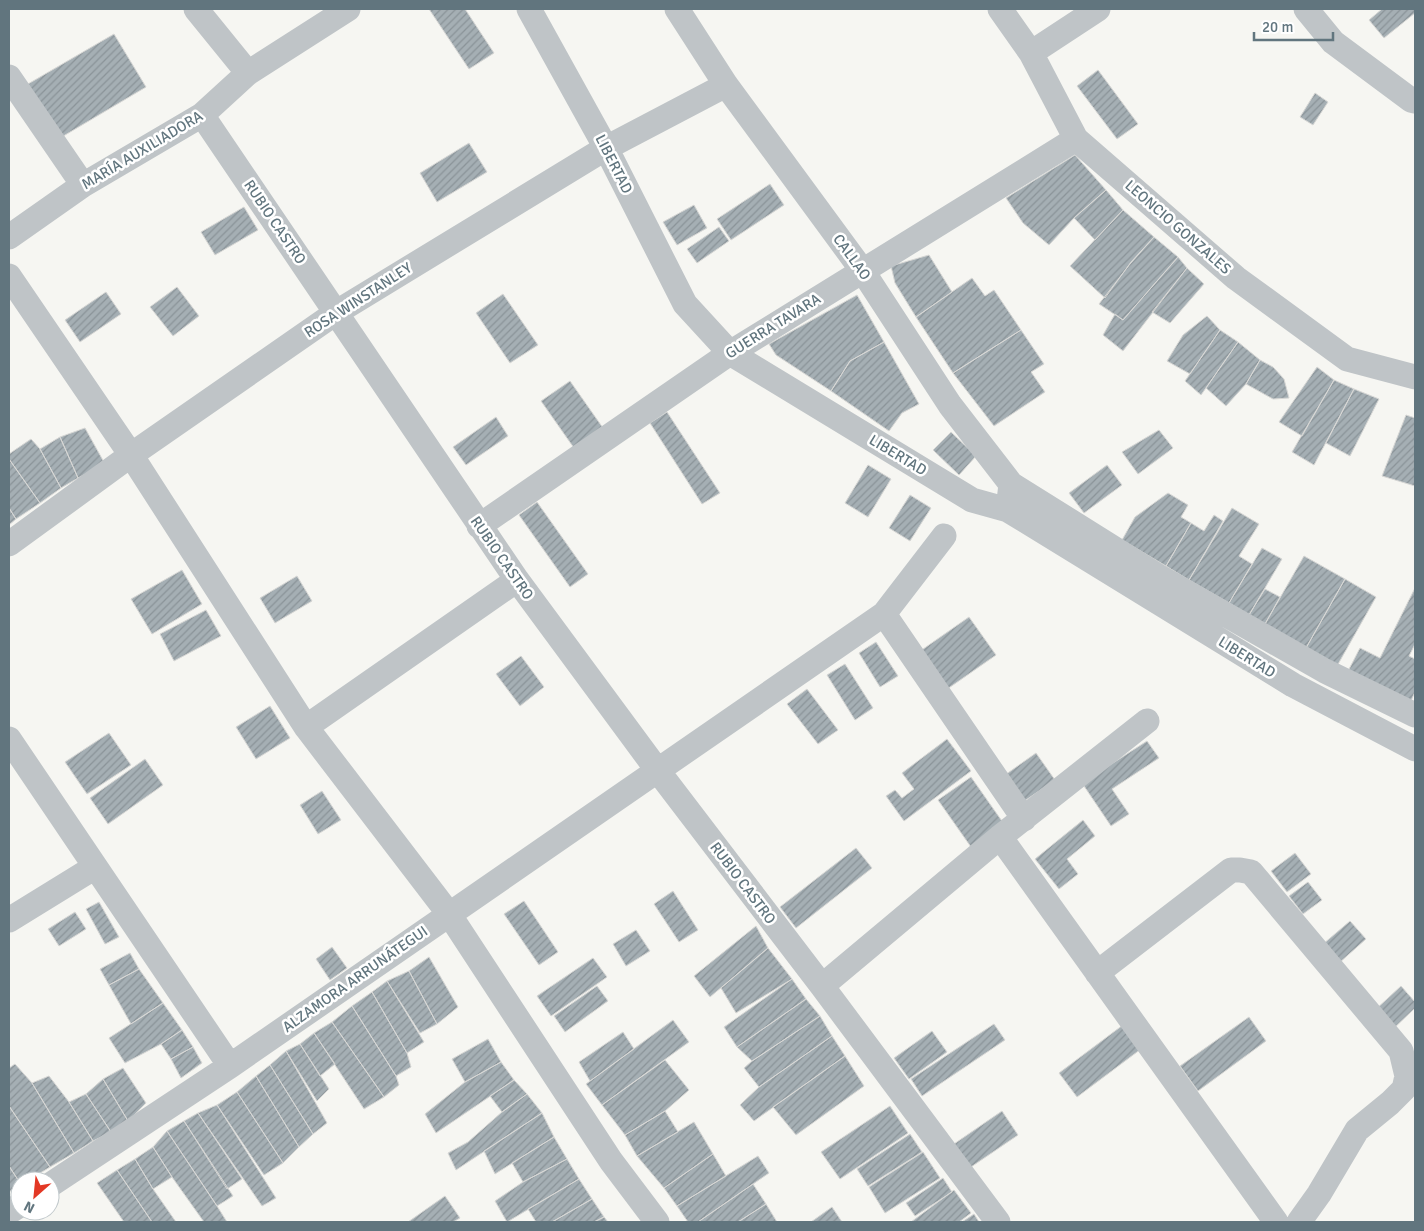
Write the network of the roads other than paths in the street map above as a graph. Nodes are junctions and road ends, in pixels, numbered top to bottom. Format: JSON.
{"nodes":[{"id":1,"x":196,"y":9,"type":"edge"},
{"id":2,"x":348,"y":9,"type":"edge"},
{"id":3,"x":529,"y":9,"type":"edge"},
{"id":4,"x":677,"y":9,"type":"edge"},
{"id":5,"x":1000,"y":9,"type":"edge"},
{"id":6,"x":1098,"y":9,"type":"edge"},
{"id":7,"x":1306,"y":9,"type":"edge"},
{"id":8,"x":1031,"y":53,"type":"junction"},
{"id":9,"x":248,"y":73,"type":"junction"},
{"id":10,"x":9,"y":77,"type":"edge"},
{"id":11,"x":726,"y":85,"type":"junction"},
{"id":12,"x":1415,"y":102,"type":"edge"},
{"id":13,"x":202,"y":115,"type":"junction"},
{"id":14,"x":1076,"y":139,"type":"junction"},
{"id":15,"x":606,"y":148,"type":"junction"},
{"id":16,"x":83,"y":185,"type":"junction"},
{"id":17,"x":9,"y":238,"type":"edge"},
{"id":18,"x":862,"y":270,"type":"junction"},
{"id":19,"x":9,"y":276,"type":"edge"},
{"id":20,"x":337,"y":312,"type":"junction"},
{"id":21,"x":730,"y":353,"type":"junction"},
{"id":22,"x":1415,"y":378,"type":"edge"},
{"id":23,"x":131,"y":455,"type":"junction"},
{"id":24,"x":1011,"y":484,"type":"junction"},
{"id":25,"x":1008,"y":510,"type":"junction"},
{"id":26,"x":479,"y":526,"type":"junction"},
{"id":27,"x":944,"y":536,"type":"dead end"},
{"id":28,"x":9,"y":544,"type":"edge"},
{"id":29,"x":516,"y":580,"type":"junction"},
{"id":30,"x":884,"y":614,"type":"junction"},
{"id":31,"x":1415,"y":715,"type":"edge"},
{"id":32,"x":1147,"y":721,"type":"dead end"},
{"id":33,"x":306,"y":727,"type":"junction"},
{"id":34,"x":9,"y":739,"type":"edge"},
{"id":35,"x":1415,"y":749,"type":"edge"},
{"id":36,"x":658,"y":771,"type":"junction"},
{"id":37,"x":1024,"y":819,"type":"junction"},
{"id":38,"x":1000,"y":837,"type":"junction"},
{"id":39,"x":94,"y":867,"type":"junction"},
{"id":40,"x":449,"y":914,"type":"junction"},
{"id":41,"x":9,"y":920,"type":"edge"},
{"id":42,"x":1097,"y":973,"type":"junction"},
{"id":43,"x":822,"y":986,"type":"junction"},
{"id":44,"x":230,"y":1066,"type":"junction"},
{"id":45,"x":60,"y":1178,"type":"edge"},
{"id":46,"x":656,"y":1222,"type":"edge"},
{"id":47,"x":998,"y":1222,"type":"edge"},
{"id":48,"x":1276,"y":1222,"type":"edge"},
{"id":49,"x":1299,"y":1222,"type":"edge"}],
"edges":[{"from":1,"to":9,"type":"street"},
{"from":2,"to":9,"type":"street","name":"MARÍA AUXILIADORA"},
{"from":3,"to":15,"type":"street","name":"LIBERTAD"},
{"from":4,"to":11,"type":"street","name":"CALLAO"},
{"from":5,"to":8,"type":"street","name":"LEONCIO GONZALES"},
{"from":6,"to":8,"type":"street"},
{"from":7,"to":12,"type":"street"},
{"from":8,"to":14,"type":"street","name":"LEONCIO GONZALES"},
{"from":9,"to":13,"type":"street","name":"MARÍA AUXILIADORA"},
{"from":10,"to":16,"type":"street"},
{"from":11,"to":15,"type":"street","name":"ROSA WINSTANLEY"},
{"from":11,"to":18,"type":"street","name":"CALLAO"},
{"from":13,"to":16,"type":"street","name":"MARÍA AUXILIADORA"},
{"from":13,"to":20,"type":"street","name":"RUBIO CASTRO"},
{"from":14,"to":18,"type":"street","name":"GUERRA TAVARA"},
{"from":14,"to":22,"type":"street","name":"LEONCIO GONZALES"},
{"from":15,"to":20,"type":"street","name":"ROSA WINSTANLEY"},
{"from":15,"to":21,"type":"street","name":"LIBERTAD"},
{"from":16,"to":17,"type":"street","name":"MARÍA AUXILIADORA"},
{"from":18,"to":21,"type":"street","name":"GUERRA TAVARA"},
{"from":18,"to":24,"type":"street","name":"CALLAO"},
{"from":19,"to":23,"type":"street"},
{"from":20,"to":23,"type":"street","name":"ROSA WINSTANLEY"},
{"from":20,"to":26,"type":"street","name":"RUBIO CASTRO"},
{"from":21,"to":25,"type":"street","name":"LIBERTAD"},
{"from":21,"to":26,"type":"street","name":"GUERRA TAVARA"},
{"from":23,"to":28,"type":"street","name":"ROSA WINSTANLEY"},
{"from":23,"to":33,"type":"street"},
{"from":24,"to":25,"type":"street"},
{"from":24,"to":31,"type":"street"},
{"from":25,"to":35,"type":"street","name":"LIBERTAD"},
{"from":26,"to":29,"type":"street","name":"RUBIO CASTRO"},
{"from":27,"to":30,"type":"street","name":"ALZAMORA ARRUNÁTEGUI"},
{"from":29,"to":33,"type":"street"},
{"from":29,"to":36,"type":"street","name":"RUBIO CASTRO"},
{"from":30,"to":36,"type":"street","name":"ALZAMORA ARRUNÁTEGUI"},
{"from":30,"to":37,"type":"street"},
{"from":32,"to":37,"type":"street"},
{"from":33,"to":40,"type":"street"},
{"from":34,"to":39,"type":"street"},
{"from":36,"to":40,"type":"street","name":"ALZAMORA ARRUNÁTEGUI"},
{"from":36,"to":43,"type":"street","name":"RUBIO CASTRO"},
{"from":37,"to":38,"type":"street"},
{"from":38,"to":42,"type":"street"},
{"from":38,"to":43,"type":"street"},
{"from":39,"to":41,"type":"street"},
{"from":39,"to":44,"type":"street"},
{"from":40,"to":44,"type":"street","name":"ALZAMORA ARRUNÁTEGUI"},
{"from":40,"to":46,"type":"street"},
{"from":42,"to":48,"type":"street"},
{"from":42,"to":49,"type":"street"},
{"from":43,"to":47,"type":"street","name":"RUBIO CASTRO"},
{"from":44,"to":45,"type":"street","name":"ALZAMORA ARRUNÁTEGUI"}]}
